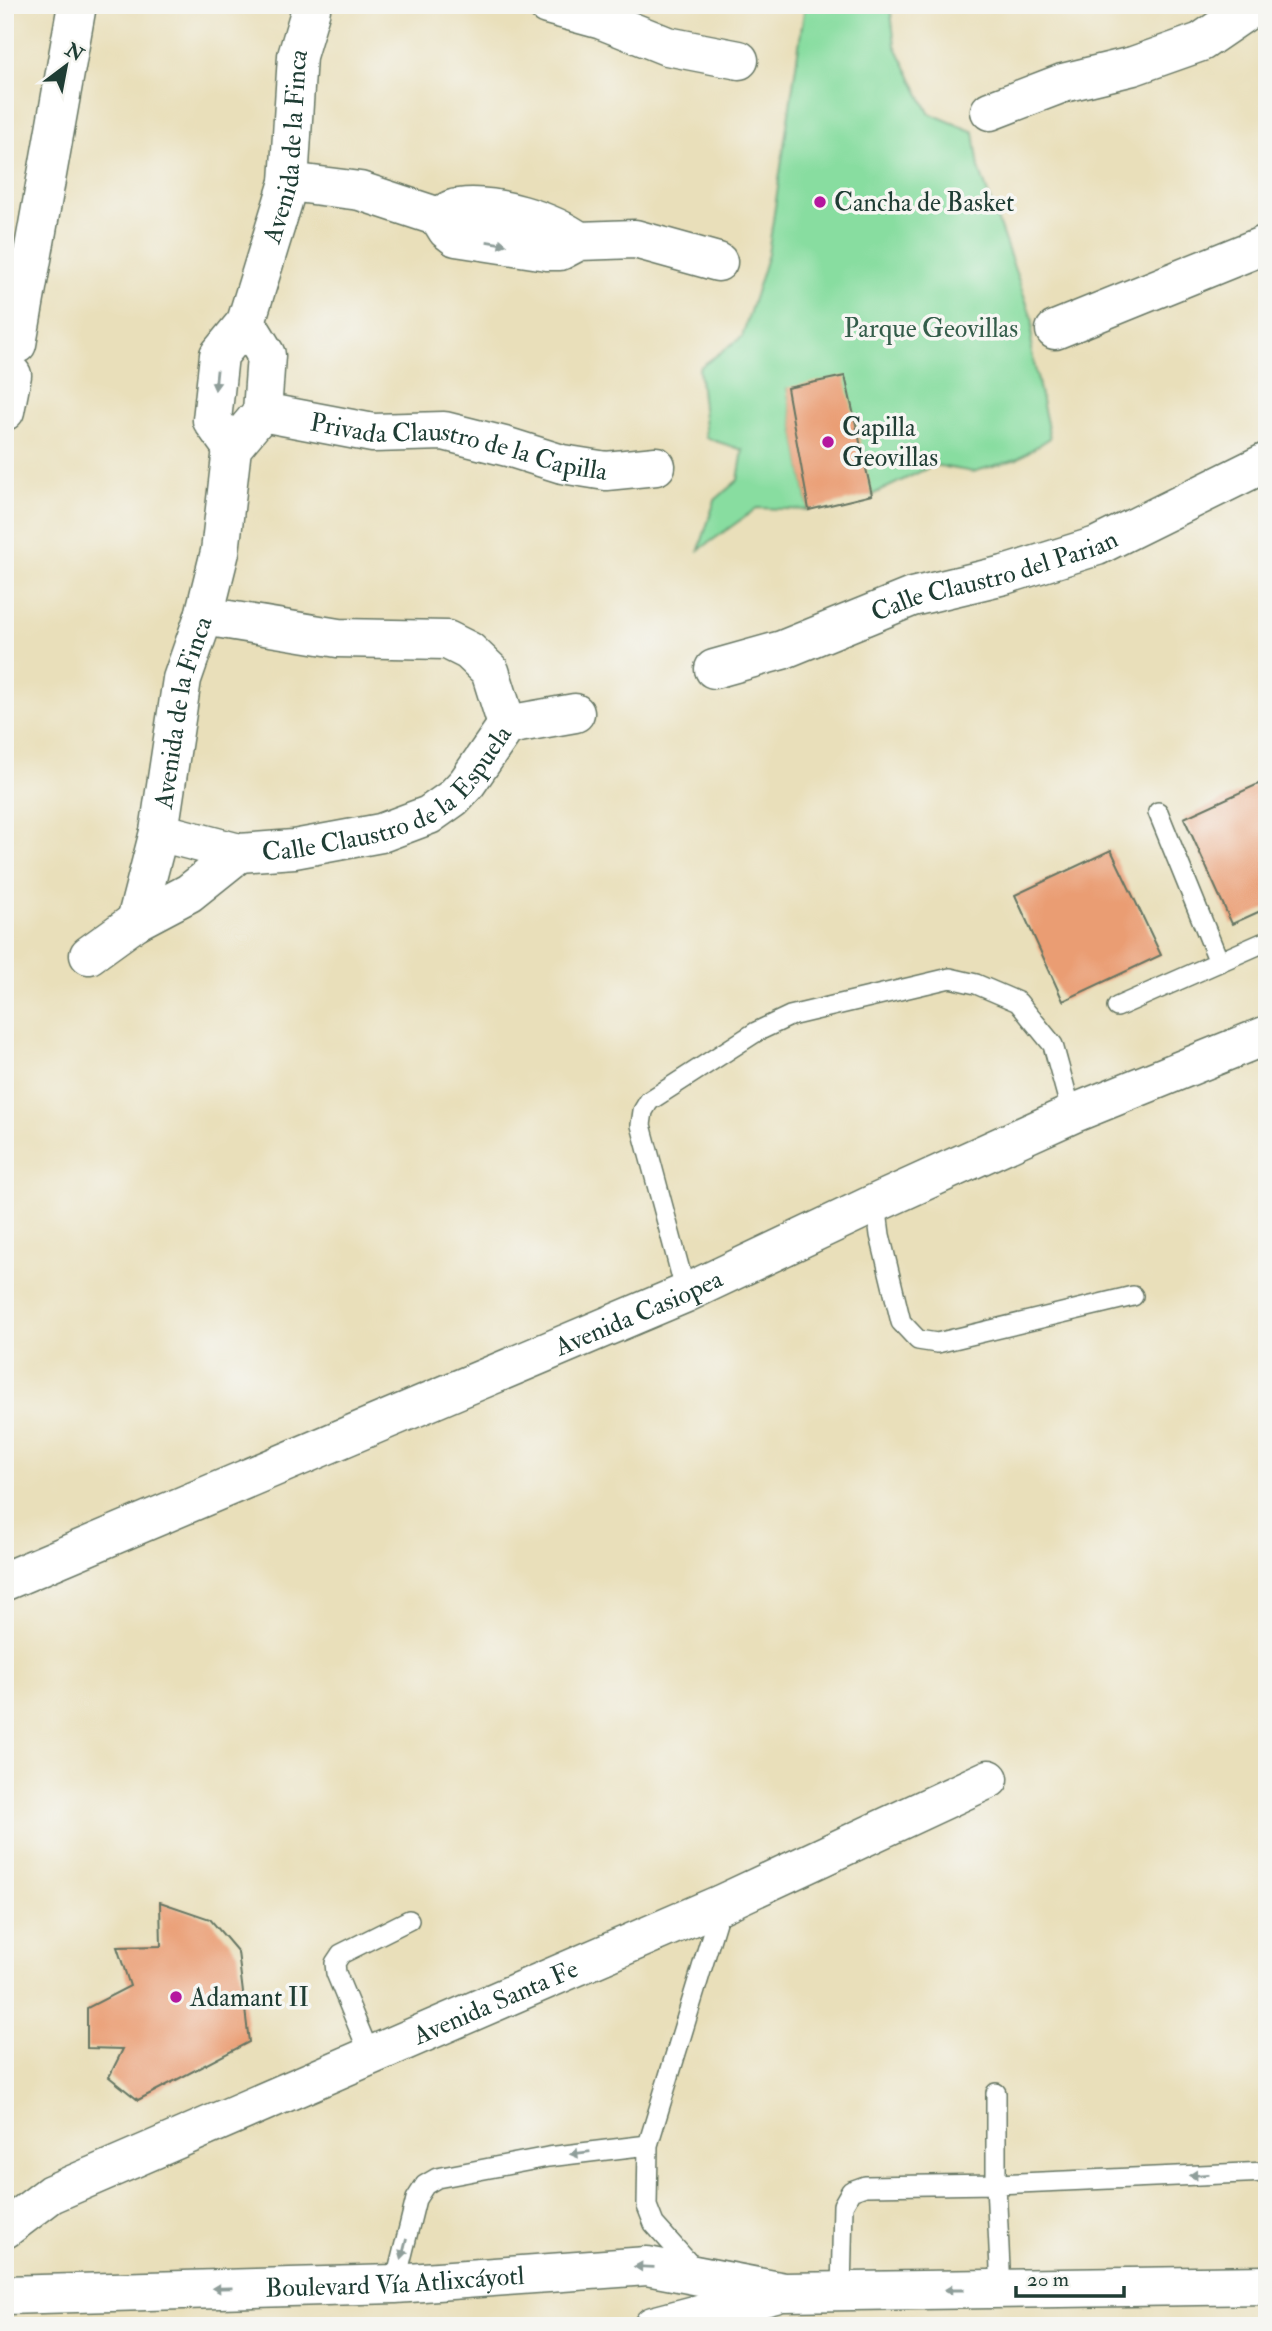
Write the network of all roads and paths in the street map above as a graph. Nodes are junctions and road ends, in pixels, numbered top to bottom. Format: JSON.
{"nodes":[{"id":1,"x":77,"y":5,"type":"edge"},
{"id":2,"x":547,"y":5,"type":"edge"},
{"id":3,"x":1255,"y":5,"type":"edge"},
{"id":4,"x":313,"y":7,"type":"edge"},
{"id":5,"x":739,"y":60,"type":"dead end"},
{"id":6,"x":990,"y":111,"type":"dead end"},
{"id":7,"x":289,"y":182,"type":"junction"},
{"id":8,"x":1267,"y":244,"type":"edge"},
{"id":9,"x":718,"y":262,"type":"dead end"},
{"id":10,"x":246,"y":322,"type":"junction"},
{"id":11,"x":1055,"y":330,"type":"dead end"},
{"id":12,"x":11,"y":377,"type":"edge"},
{"id":13,"x":262,"y":412,"type":"junction"},
{"id":14,"x":232,"y":448,"type":"junction"},
{"id":15,"x":1267,"y":462,"type":"edge"},
{"id":16,"x":656,"y":466,"type":"dead end"},
{"id":17,"x":204,"y":616,"type":"junction"},
{"id":18,"x":714,"y":669,"type":"dead end"},
{"id":19,"x":575,"y":713,"type":"dead end"},
{"id":20,"x":507,"y":725,"type":"junction"},
{"id":21,"x":1158,"y":811,"type":"dead end"},
{"id":22,"x":159,"y":832,"type":"junction"},
{"id":23,"x":239,"y":853,"type":"junction"},
{"id":24,"x":136,"y":921,"type":"junction"},
{"id":25,"x":1267,"y":941,"type":"edge"},
{"id":26,"x":89,"y":955,"type":"dead end"},
{"id":27,"x":1219,"y":962,"type":"junction"},
{"id":28,"x":1117,"y":1007,"type":"dead end"},
{"id":29,"x":1267,"y":1035,"type":"edge"},
{"id":30,"x":1072,"y":1115,"type":"junction"},
{"id":31,"x":876,"y":1203,"type":"junction"},
{"id":32,"x":687,"y":1293,"type":"junction"},
{"id":33,"x":1133,"y":1296,"type":"dead end"},
{"id":34,"x":5,"y":1581,"type":"edge"},
{"id":35,"x":989,"y":1779,"type":"dead end"},
{"id":36,"x":721,"y":1904,"type":"junction"},
{"id":37,"x":409,"y":1920,"type":"dead end"},
{"id":38,"x":370,"y":2055,"type":"junction"},
{"id":39,"x":996,"y":2092,"type":"dead end"},
{"id":40,"x":648,"y":2145,"type":"junction"},
{"id":41,"x":1267,"y":2172,"type":"edge"},
{"id":42,"x":996,"y":2184,"type":"junction"},
{"id":43,"x":5,"y":2229,"type":"edge"},
{"id":44,"x":700,"y":2275,"type":"junction"},
{"id":45,"x":395,"y":2284,"type":"junction"},
{"id":46,"x":1267,"y":2285,"type":"edge"},
{"id":47,"x":1002,"y":2290,"type":"junction"},
{"id":48,"x":841,"y":2291,"type":"junction"},
{"id":49,"x":784,"y":2292,"type":"junction"},
{"id":50,"x":5,"y":2295,"type":"edge"},
{"id":51,"x":653,"y":2326,"type":"edge"}],
"edges":[{"from":1,"to":12,"type":"street"},
{"from":2,"to":5,"type":"street"},
{"from":3,"to":6,"type":"street"},
{"from":4,"to":7,"type":"street","name":"Avenida de la Finca"},
{"from":7,"to":9,"type":"street"},
{"from":7,"to":10,"type":"street","name":"Avenida de la Finca"},
{"from":8,"to":11,"type":"street"},
{"from":10,"to":13,"type":"street"},
{"from":10,"to":14,"type":"street","name":"Avenida de la Finca","one_way":true},
{"from":13,"to":14,"type":"street"},
{"from":13,"to":16,"type":"street","name":"Privada Claustro de la Capilla"},
{"from":14,"to":17,"type":"street","name":"Avenida de la Finca"},
{"from":15,"to":18,"type":"street","name":"Calle Claustro del Parian"},
{"from":17,"to":20,"type":"street","name":"Calle Claustro de la Espuela"},
{"from":17,"to":22,"type":"street","name":"Avenida de la Finca"},
{"from":19,"to":20,"type":"street"},
{"from":20,"to":23,"type":"street","name":"Calle Claustro de la Espuela"},
{"from":21,"to":27,"type":"lane"},
{"from":22,"to":23,"type":"street","name":"Calle Claustro de la Espuela"},
{"from":22,"to":24,"type":"street","name":"Avenida de la Finca"},
{"from":23,"to":24,"type":"street"},
{"from":24,"to":26,"type":"street"},
{"from":25,"to":27,"type":"lane"},
{"from":27,"to":28,"type":"lane"},
{"from":29,"to":30,"type":"street","name":"Avenida Casiopea"},
{"from":30,"to":31,"type":"street","name":"Avenida Casiopea"},
{"from":30,"to":32,"type":"lane"},
{"from":31,"to":32,"type":"street","name":"Avenida Casiopea"},
{"from":31,"to":33,"type":"lane"},
{"from":32,"to":34,"type":"street","name":"Avenida Casiopea"},
{"from":35,"to":36,"type":"street","name":"Avenida Santa Fe"},
{"from":36,"to":38,"type":"street","name":"Avenida Santa Fe"},
{"from":36,"to":40,"type":"lane"},
{"from":37,"to":38,"type":"lane"},
{"from":38,"to":43,"type":"street","name":"Avenida Santa Fe"},
{"from":39,"to":42,"type":"lane"},
{"from":40,"to":44,"type":"lane"},
{"from":40,"to":45,"type":"lane","one_way":true},
{"from":41,"to":42,"type":"lane","one_way":true},
{"from":42,"to":47,"type":"lane"},
{"from":42,"to":48,"type":"lane"},
{"from":44,"to":45,"type":"street","name":"Boulevard Vía Atlixcáyotl","one_way":true},
{"from":44,"to":49,"type":"street","name":"Boulevard Vía Atlixcáyotl"},
{"from":45,"to":50,"type":"street","name":"Boulevard Vía Atlixcáyotl","one_way":true},
{"from":46,"to":47,"type":"street","name":"Boulevard Vía Atlixcáyotl"},
{"from":47,"to":48,"type":"street","name":"Boulevard Vía Atlixcáyotl","one_way":true},
{"from":48,"to":49,"type":"street","name":"Boulevard Vía Atlixcáyotl"},
{"from":49,"to":51,"type":"street","name":"Boulevard Vía Atlixcáyotl"}]}
